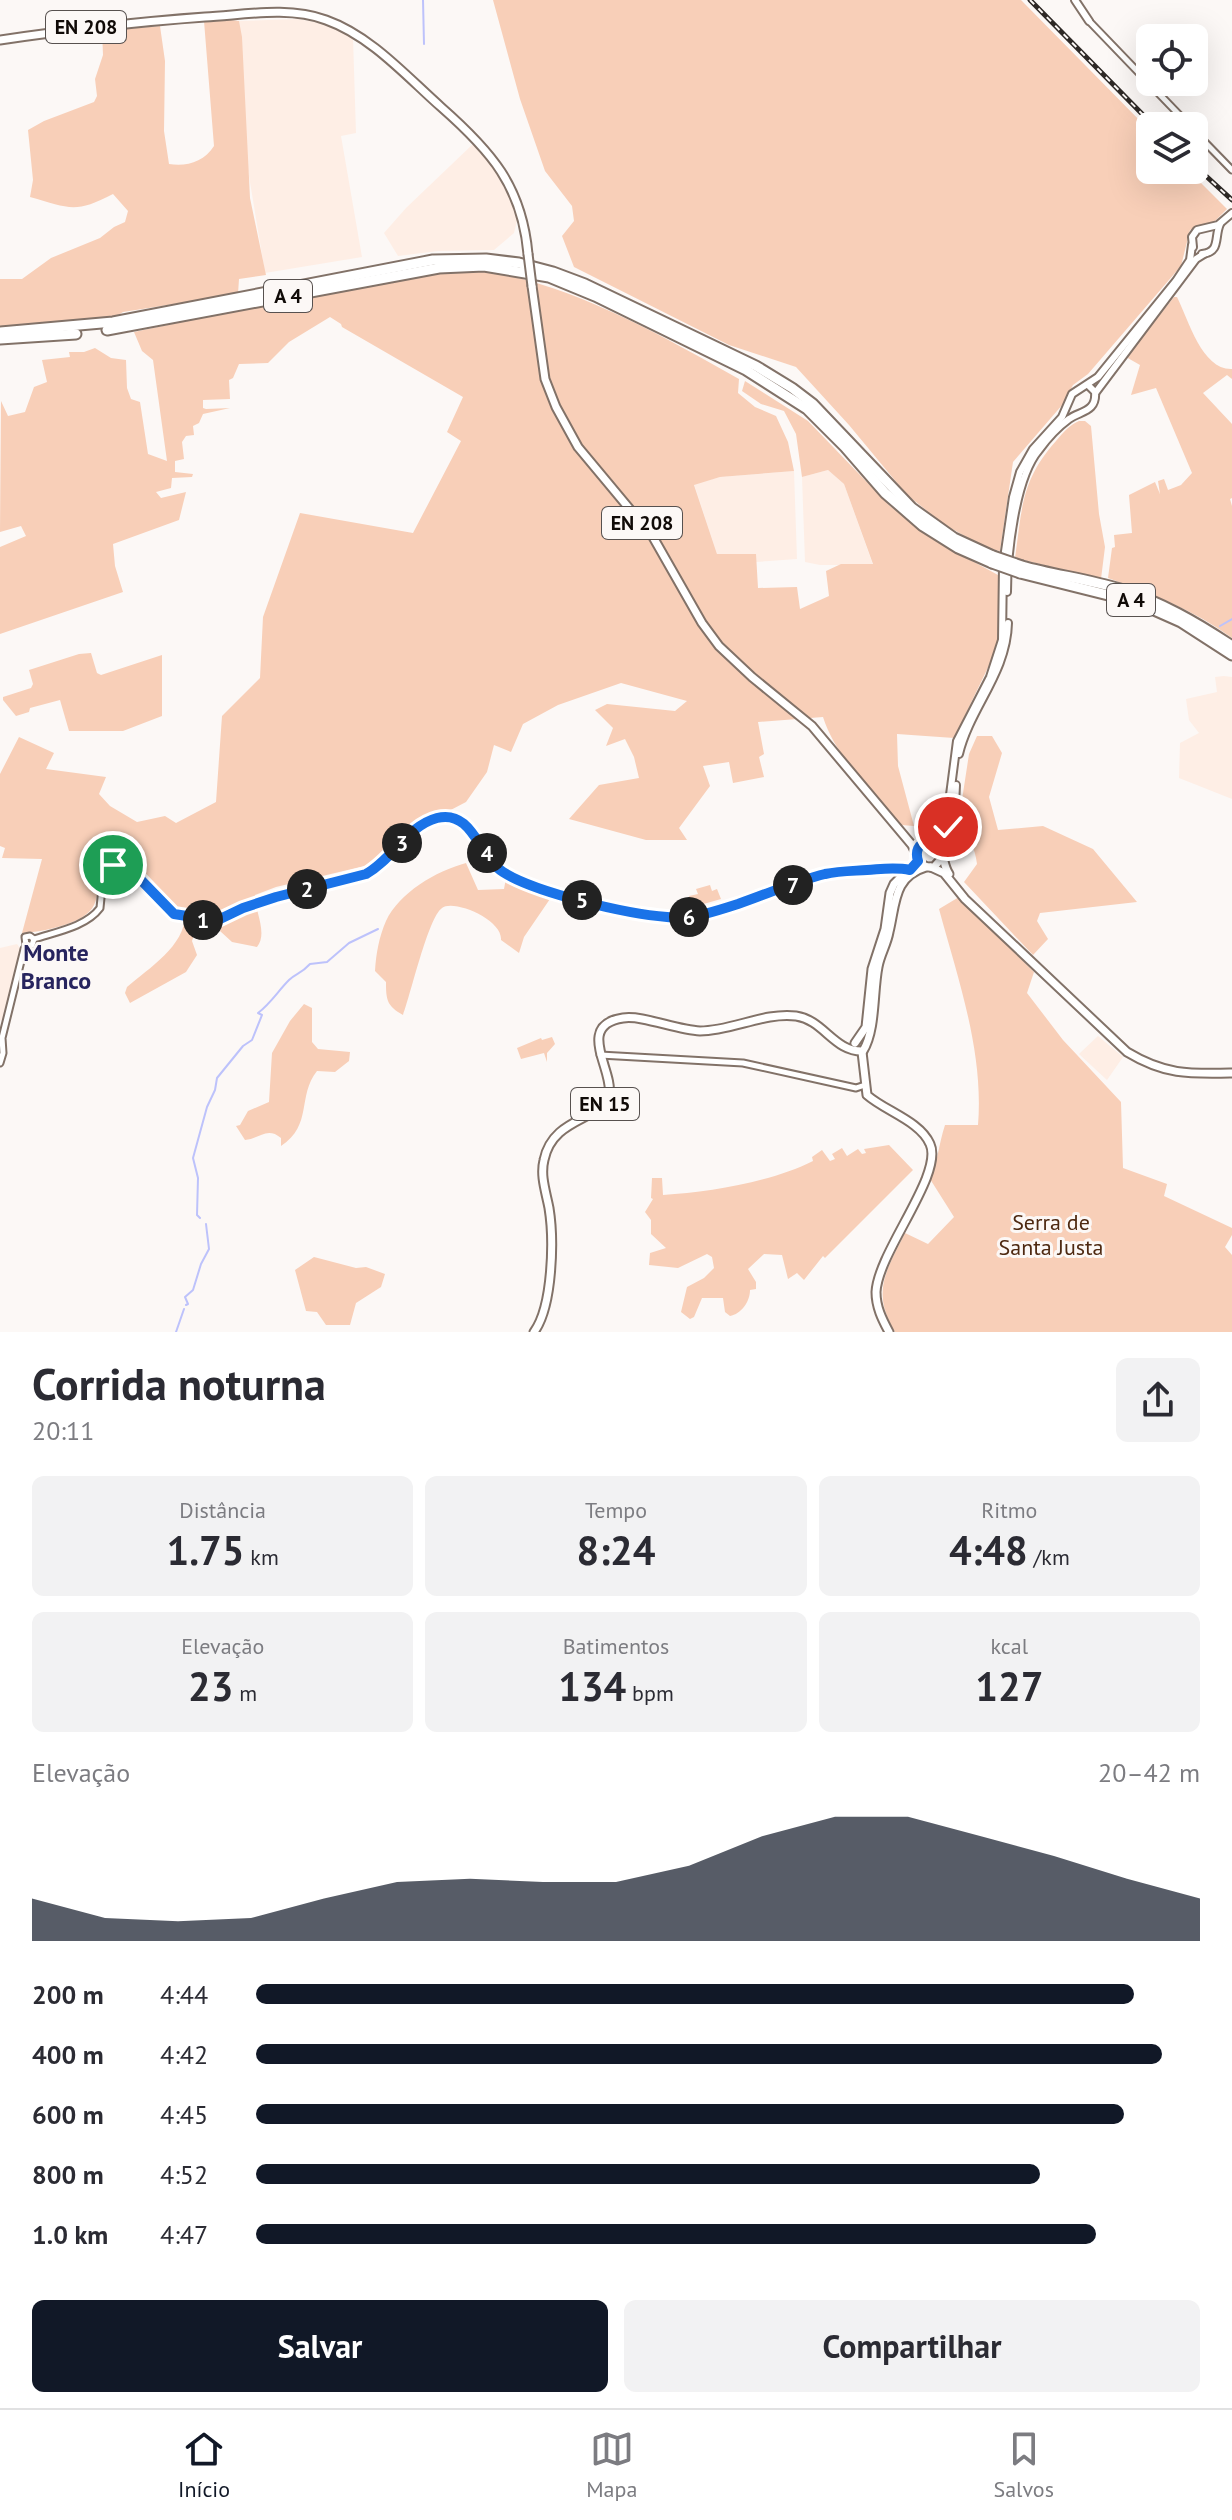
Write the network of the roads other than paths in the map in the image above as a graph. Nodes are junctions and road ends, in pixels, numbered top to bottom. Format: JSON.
{"nodes":[{"id":1,"x":1075,"y":0,"type":"edge"},
{"id":2,"x":1089,"y":21,"type":"joint"},
{"id":3,"x":0,"y":40,"type":"edge"},
{"id":4,"x":1177,"y":112,"type":"edge"},
{"id":5,"x":1208,"y":145,"type":"edge"},
{"id":6,"x":1232,"y":170,"type":"edge"},
{"id":7,"x":1232,"y":213,"type":"edge"},
{"id":8,"x":1220,"y":224,"type":"junction"},
{"id":9,"x":1208,"y":229,"type":"junction"},
{"id":10,"x":1216,"y":237,"type":"junction"},
{"id":11,"x":1192,"y":245,"type":"junction"},
{"id":12,"x":1204,"y":254,"type":"junction"},
{"id":13,"x":0,"y":332,"type":"edge"},
{"id":14,"x":0,"y":339,"type":"edge"},
{"id":15,"x":1089,"y":386,"type":"junction"},
{"id":16,"x":1095,"y":392,"type":"junction"},
{"id":17,"x":1067,"y":408,"type":"junction"},
{"id":18,"x":1075,"y":415,"type":"junction"},
{"id":19,"x":993,"y":560,"type":"junction"},
{"id":20,"x":1021,"y":569,"type":"junction"},
{"id":21,"x":1005,"y":591,"type":"junction"},
{"id":22,"x":1232,"y":646,"type":"edge"},
{"id":23,"x":1232,"y":655,"type":"edge"},
{"id":24,"x":899,"y":829,"type":"junction"},
{"id":25,"x":928,"y":842,"type":"junction"},
{"id":26,"x":939,"y":846,"type":"junction"},
{"id":27,"x":917,"y":857,"type":"junction"},
{"id":28,"x":942,"y":858,"type":"junction"},
{"id":29,"x":929,"y":867,"type":"junction"},
{"id":30,"x":889,"y":868,"type":"junction"},
{"id":31,"x":906,"y":872,"type":"junction"},
{"id":32,"x":894,"y":884,"type":"junction"},
{"id":33,"x":973,"y":904,"type":"junction"},
{"id":34,"x":859,"y":1046,"type":"junction"},
{"id":35,"x":599,"y":1055,"type":"junction"},
{"id":36,"x":0,"y":1063,"type":"edge"},
{"id":37,"x":1232,"y":1071,"type":"edge"},
{"id":38,"x":844,"y":1086,"type":"junction"},
{"id":39,"x":862,"y":1086,"type":"junction"},
{"id":40,"x":866,"y":1097,"type":"junction"},
{"id":41,"x":884,"y":1107,"type":"junction"},
{"id":42,"x":534,"y":1332,"type":"edge"},
{"id":43,"x":889,"y":1332,"type":"edge"}],
"edges":[{"from":1,"to":2,"type":"main road"},
{"from":2,"to":4,"type":"street"},
{"from":3,"to":24,"type":"main road","number":"EN 208","bridge":true},
{"from":5,"to":6,"type":"street"},
{"from":7,"to":8,"type":"main road"},
{"from":8,"to":9,"type":"main road"},
{"from":8,"to":10,"type":"main road"},
{"from":9,"to":10,"type":"main road"},
{"from":9,"to":11,"type":"main road"},
{"from":10,"to":12,"type":"main road"},
{"from":11,"to":12,"type":"main road"},
{"from":11,"to":15,"type":"main road"},
{"from":12,"to":16,"type":"main road"},
{"from":13,"to":19,"type":"highway","number":"A 4"},
{"from":14,"to":19,"type":"highway","number":"A 4"},
{"from":15,"to":16,"type":"main road"},
{"from":15,"to":17,"type":"main road"},
{"from":16,"to":18,"type":"main road"},
{"from":17,"to":18,"type":"main road"},
{"from":17,"to":21,"type":"main road"},
{"from":18,"to":21,"type":"main road"},
{"from":19,"to":20,"type":"highway","number":"A 4","bridge":true},
{"from":20,"to":22,"type":"highway","number":"A 4"},
{"from":20,"to":23,"type":"highway","number":"A 4"},
{"from":21,"to":25,"type":"main road"},
{"from":21,"to":26,"type":"main road"},
{"from":24,"to":25,"type":"main road","number":"EN 208"},
{"from":24,"to":27,"type":"main road","number":"EN 208"},
{"from":25,"to":26,"type":"main road"},
{"from":25,"to":27,"type":"main road"},
{"from":26,"to":28,"type":"main road"},
{"from":27,"to":29,"type":"main road"},
{"from":27,"to":31,"type":"main road"},
{"from":28,"to":29,"type":"main road"},
{"from":28,"to":33,"type":"main road"},
{"from":29,"to":31,"type":"main road"},
{"from":29,"to":33,"type":"main road"},
{"from":30,"to":31,"type":"street"},
{"from":30,"to":32,"type":"street"},
{"from":30,"to":36,"type":"street"},
{"from":31,"to":32,"type":"main road"},
{"from":31,"to":34,"type":"main road"},
{"from":32,"to":34,"type":"main road"},
{"from":33,"to":37,"type":"main road"},
{"from":34,"to":35,"type":"main road","number":"EN 15"},
{"from":34,"to":39,"type":"main road"},
{"from":34,"to":41,"type":"main road"},
{"from":35,"to":38,"type":"street"},
{"from":35,"to":42,"type":"main road","number":"EN 15"},
{"from":38,"to":39,"type":"street"},
{"from":38,"to":40,"type":"street"},
{"from":39,"to":40,"type":"main road"},
{"from":40,"to":41,"type":"main road"},
{"from":41,"to":43,"type":"main road"}]}
